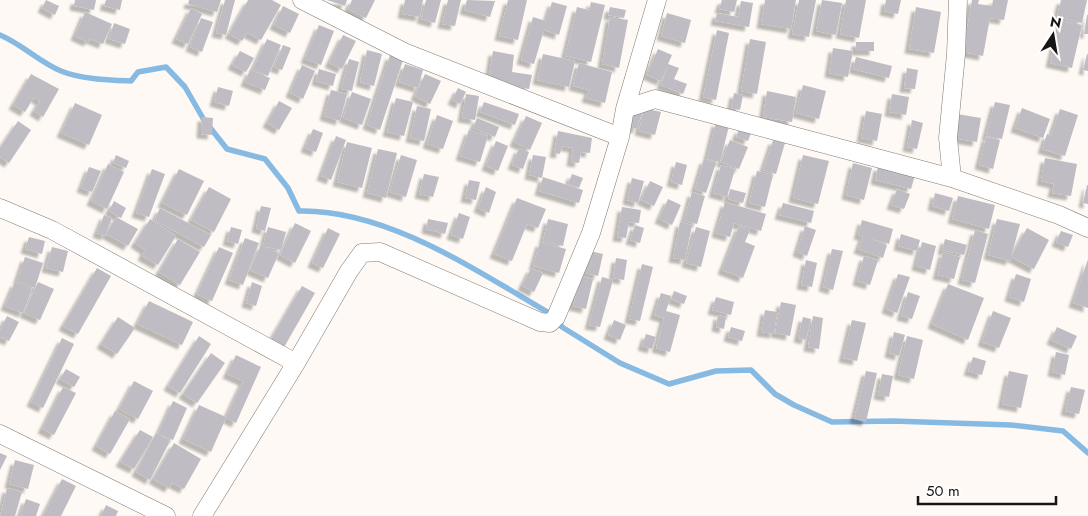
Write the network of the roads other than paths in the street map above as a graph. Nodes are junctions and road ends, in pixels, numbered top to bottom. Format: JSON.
{"nodes":[{"id":1,"x":302,"y":0,"type":"edge"},
{"id":2,"x":658,"y":0,"type":"edge"},
{"id":3,"x":958,"y":0,"type":"edge"},
{"id":4,"x":625,"y":109,"type":"junction"},
{"id":5,"x":620,"y":136,"type":"junction"},
{"id":6,"x":952,"y":178,"type":"junction"},
{"id":7,"x":0,"y":208,"type":"edge"},
{"id":8,"x":1088,"y":228,"type":"edge"},
{"id":9,"x":296,"y":363,"type":"junction"},
{"id":10,"x":0,"y":434,"type":"edge"},
{"id":11,"x":166,"y":516,"type":"edge"},
{"id":12,"x":202,"y":516,"type":"edge"}],
"edges":[{"from":1,"to":5,"type":"street"},
{"from":2,"to":4,"type":"street"},
{"from":3,"to":6,"type":"street"},
{"from":4,"to":5,"type":"street"},
{"from":4,"to":6,"type":"street"},
{"from":5,"to":9,"type":"street"},
{"from":6,"to":8,"type":"street"},
{"from":7,"to":9,"type":"street"},
{"from":9,"to":12,"type":"street"},
{"from":10,"to":11,"type":"street"}]}
